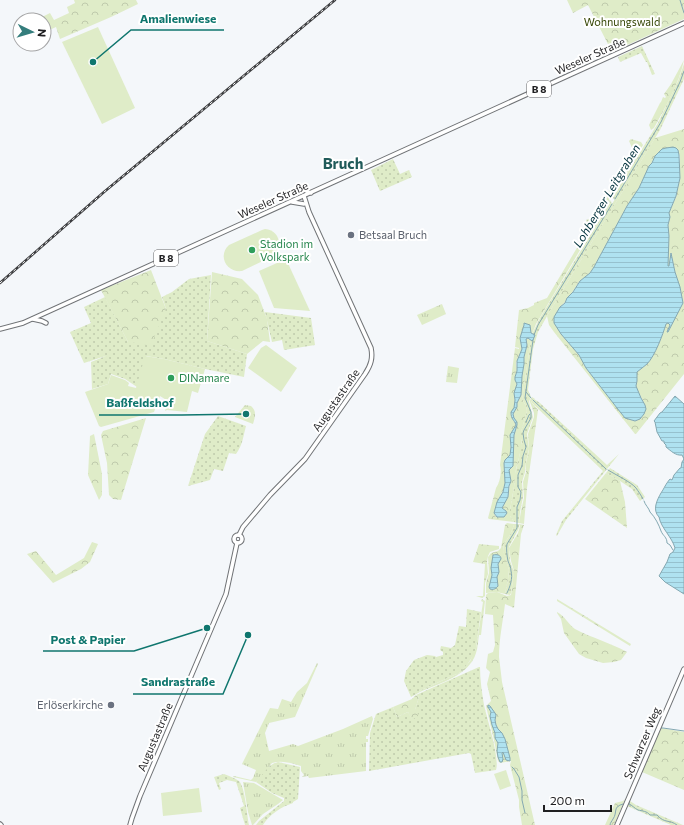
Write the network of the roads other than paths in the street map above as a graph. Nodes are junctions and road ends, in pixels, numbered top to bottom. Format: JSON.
{"nodes":[{"id":1,"x":684,"y":23,"type":"edge"},
{"id":2,"x":301,"y":189,"type":"dead end"},
{"id":3,"x":311,"y":193,"type":"junction"},
{"id":4,"x":303,"y":197,"type":"junction"},
{"id":5,"x":291,"y":202,"type":"junction"},
{"id":6,"x":304,"y":204,"type":"junction"},
{"id":7,"x":309,"y":212,"type":"junction"},
{"id":8,"x":32,"y":319,"type":"junction"},
{"id":9,"x":46,"y":323,"type":"dead end"},
{"id":10,"x":0,"y":328,"type":"edge"},
{"id":11,"x":684,"y":669,"type":"edge"},
{"id":12,"x":130,"y":825,"type":"edge"},
{"id":13,"x":616,"y":825,"type":"edge"}],
"edges":[{"from":1,"to":3,"type":"main road","name":"Weseler Straße","number":"B 8"},
{"from":2,"to":3,"type":"main road"},
{"from":3,"to":4,"type":"main road","name":"Weseler Straße","number":"B 8"},
{"from":4,"to":5,"type":"main road","name":"Weseler Straße","number":"B 8"},
{"from":4,"to":6,"type":"main road","name":"Augustastraße"},
{"from":4,"to":7,"type":"main road","name":"Augustastraße"},
{"from":5,"to":6,"type":"main road"},
{"from":5,"to":8,"type":"main road","name":"Weseler Straße","number":"B 8"},
{"from":6,"to":7,"type":"main road","name":"Augustastraße"},
{"from":7,"to":12,"type":"main road","name":"Augustastraße"},
{"from":8,"to":9,"type":"main road"},
{"from":8,"to":10,"type":"main road","name":"Weseler Straße","number":"B 8"},
{"from":11,"to":13,"type":"main road","name":"Schwarzer Weg"}]}
